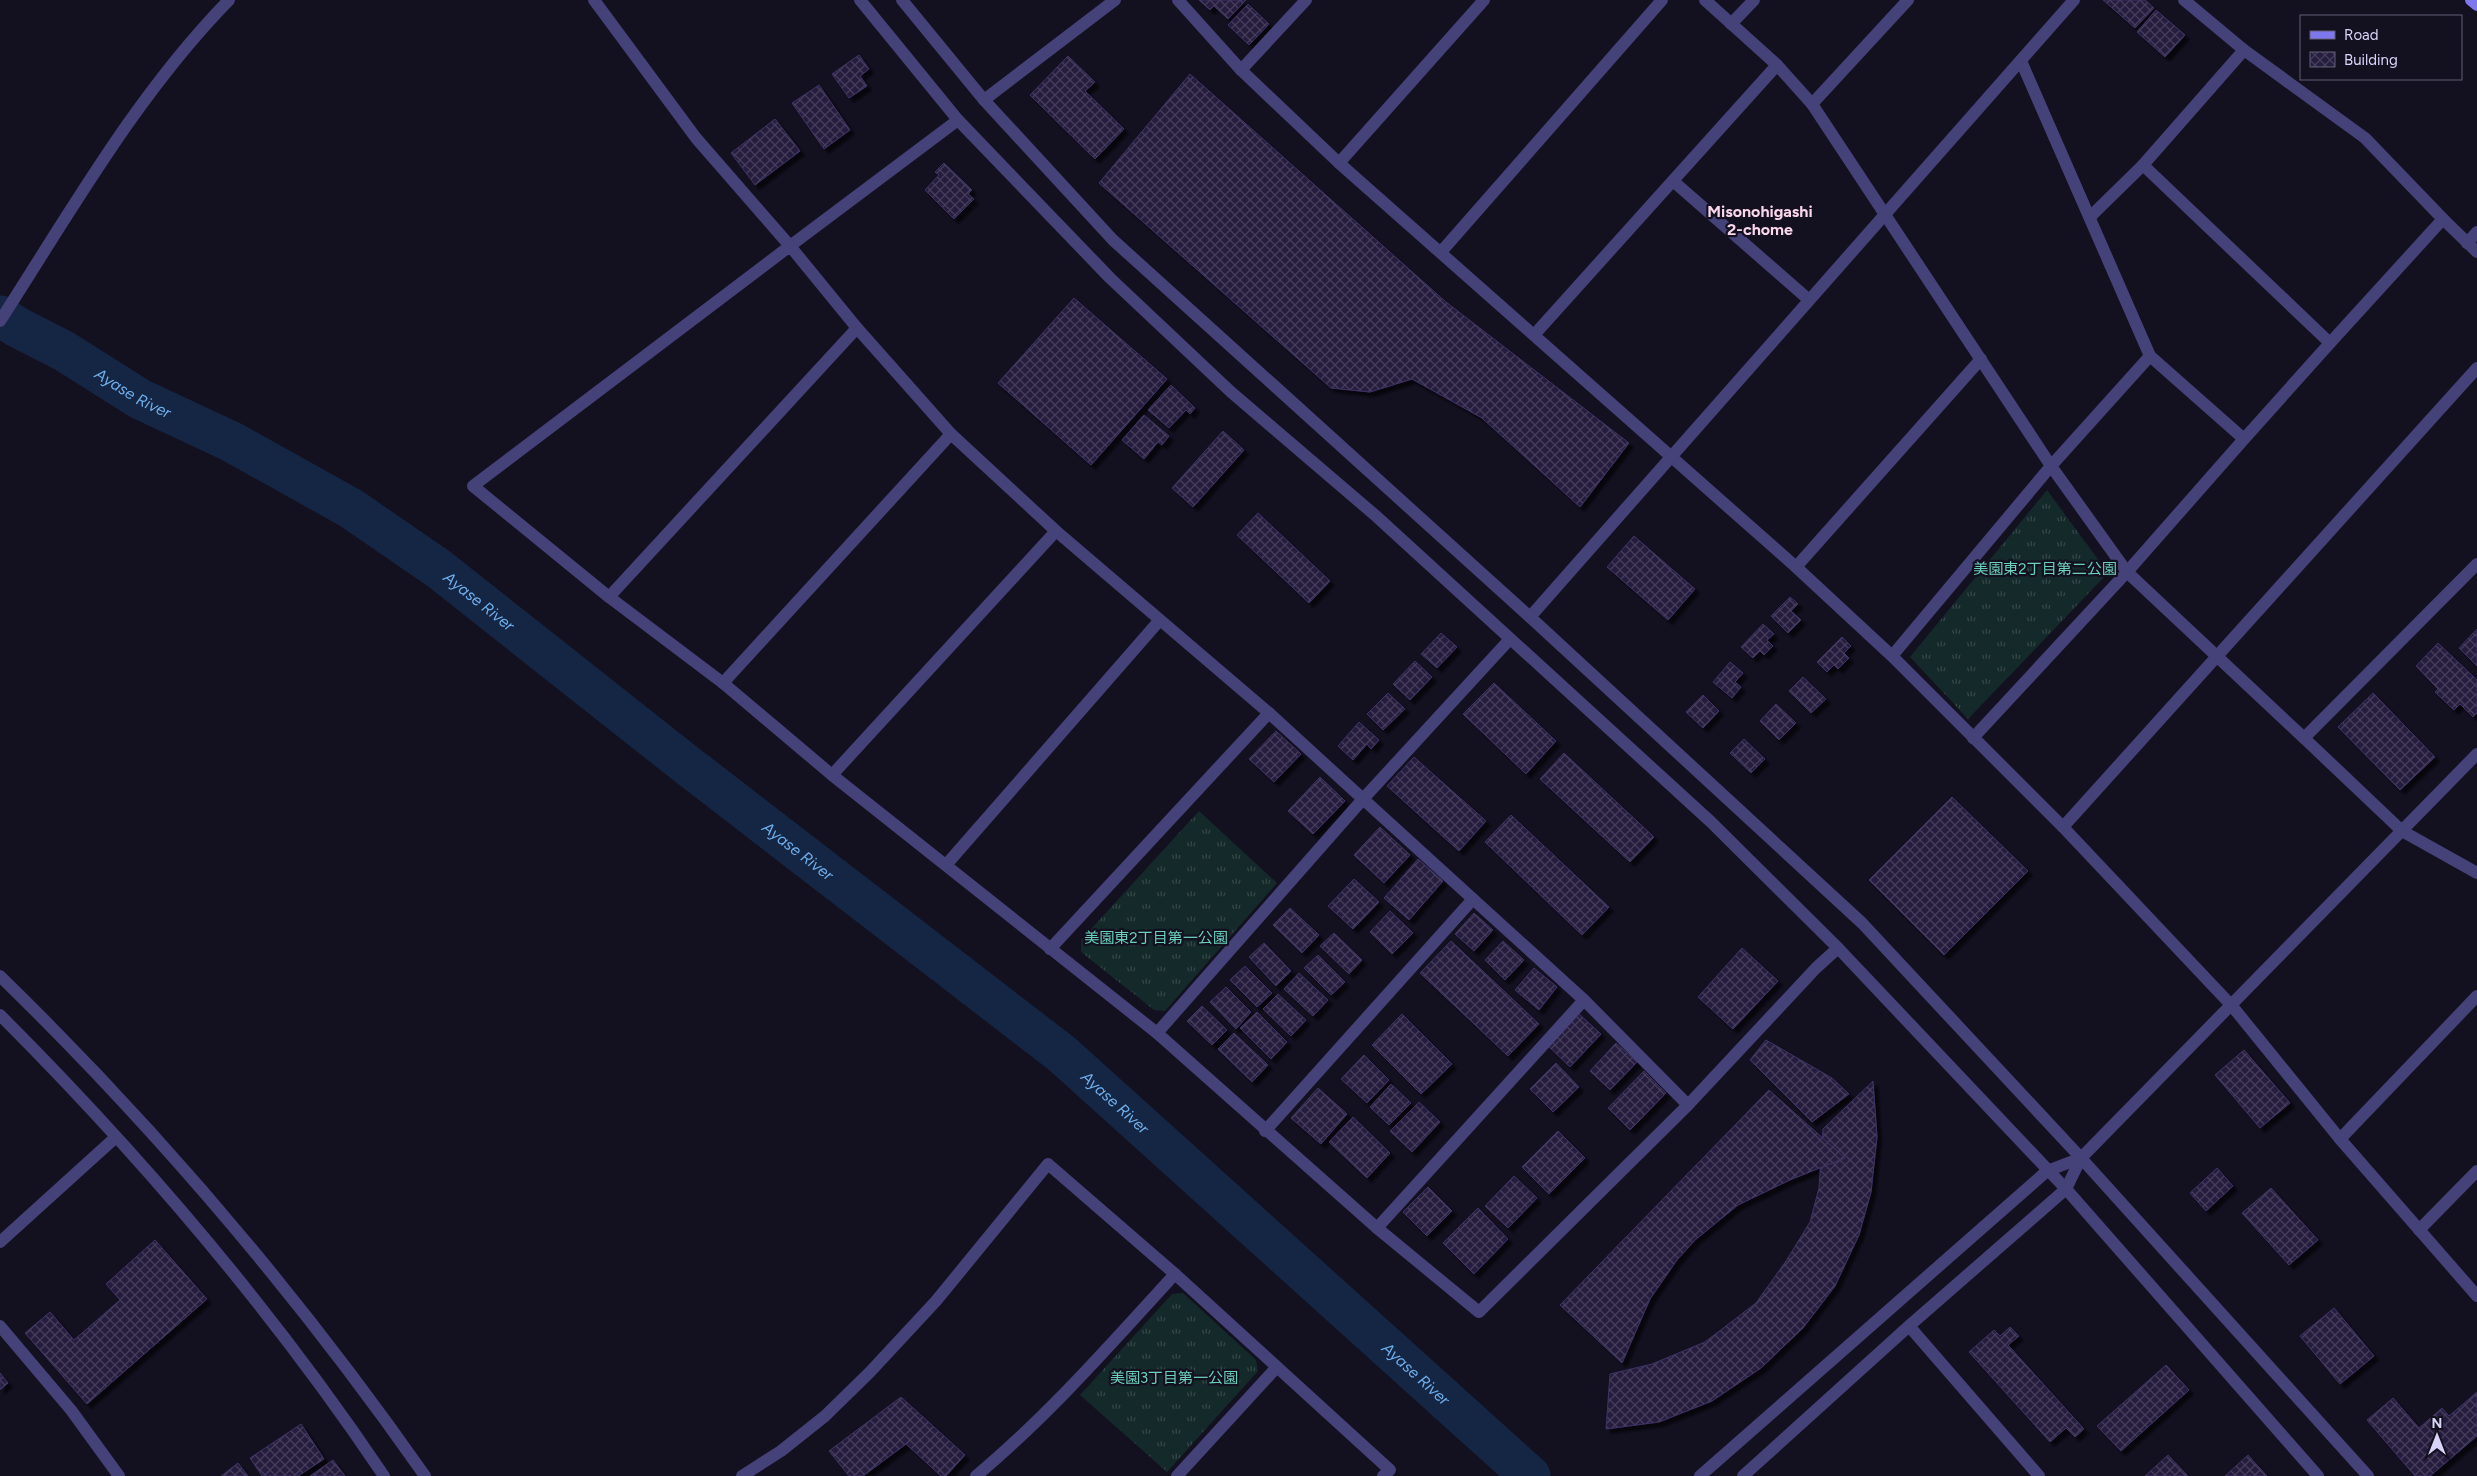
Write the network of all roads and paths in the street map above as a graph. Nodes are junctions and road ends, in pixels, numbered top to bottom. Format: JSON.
{"nodes":[{"id":1,"x":229,"y":0,"type":"edge"},
{"id":2,"x":594,"y":0,"type":"edge"},
{"id":3,"x":860,"y":0,"type":"edge"},
{"id":4,"x":902,"y":0,"type":"edge"},
{"id":5,"x":1115,"y":0,"type":"edge"},
{"id":6,"x":1178,"y":0,"type":"edge"},
{"id":7,"x":1306,"y":0,"type":"edge"},
{"id":8,"x":1484,"y":0,"type":"edge"},
{"id":9,"x":1662,"y":0,"type":"edge"},
{"id":10,"x":1705,"y":0,"type":"edge"},
{"id":11,"x":1754,"y":0,"type":"edge"},
{"id":12,"x":1908,"y":0,"type":"edge"},
{"id":13,"x":2074,"y":0,"type":"edge"},
{"id":14,"x":2184,"y":0,"type":"edge"},
{"id":15,"x":2471,"y":0,"type":"edge"},
{"id":16,"x":2477,"y":5,"type":"edge"},
{"id":17,"x":1731,"y":24,"type":"junction"},
{"id":18,"x":2244,"y":50,"type":"junction"},
{"id":19,"x":2021,"y":61,"type":"junction"},
{"id":20,"x":1777,"y":65,"type":"junction"},
{"id":21,"x":1241,"y":70,"type":"junction"},
{"id":22,"x":984,"y":100,"type":"junction"},
{"id":23,"x":1812,"y":104,"type":"junction"},
{"id":24,"x":958,"y":120,"type":"junction"},
{"id":25,"x":1339,"y":163,"type":"junction"},
{"id":26,"x":2143,"y":165,"type":"junction"},
{"id":27,"x":1673,"y":181,"type":"junction"},
{"id":28,"x":1886,"y":214,"type":"junction"},
{"id":29,"x":2091,"y":216,"type":"junction"},
{"id":30,"x":2443,"y":219,"type":"junction"},
{"id":31,"x":2477,"y":232,"type":"edge"},
{"id":32,"x":2468,"y":243,"type":"junction"},
{"id":33,"x":790,"y":246,"type":"junction"},
{"id":34,"x":1441,"y":252,"type":"junction"},
{"id":35,"x":2477,"y":252,"type":"edge"},
{"id":36,"x":1808,"y":300,"type":"junction"},
{"id":37,"x":0,"y":321,"type":"edge"},
{"id":38,"x":857,"y":328,"type":"junction"},
{"id":39,"x":1534,"y":335,"type":"junction"},
{"id":40,"x":2330,"y":343,"type":"junction"},
{"id":41,"x":2150,"y":356,"type":"junction"},
{"id":42,"x":1981,"y":359,"type":"junction"},
{"id":43,"x":2477,"y":368,"type":"edge"},
{"id":44,"x":951,"y":434,"type":"junction"},
{"id":45,"x":2244,"y":439,"type":"junction"},
{"id":46,"x":1670,"y":457,"type":"junction"},
{"id":47,"x":2051,"y":466,"type":"junction"},
{"id":48,"x":1056,"y":531,"type":"junction"},
{"id":49,"x":2477,"y":564,"type":"edge"},
{"id":50,"x":1796,"y":567,"type":"junction"},
{"id":51,"x":2127,"y":572,"type":"junction"},
{"id":52,"x":609,"y":597,"type":"junction"},
{"id":53,"x":1530,"y":617,"type":"junction"},
{"id":54,"x":1159,"y":621,"type":"junction"},
{"id":55,"x":1510,"y":639,"type":"junction"},
{"id":56,"x":1892,"y":656,"type":"junction"},
{"id":57,"x":2218,"y":657,"type":"junction"},
{"id":58,"x":723,"y":683,"type":"junction"},
{"id":59,"x":1269,"y":713,"type":"junction"},
{"id":60,"x":1973,"y":738,"type":"junction"},
{"id":61,"x":2304,"y":738,"type":"junction"},
{"id":62,"x":2477,"y":754,"type":"edge"},
{"id":63,"x":832,"y":775,"type":"junction"},
{"id":64,"x":1363,"y":799,"type":"junction"},
{"id":65,"x":2063,"y":828,"type":"junction"},
{"id":66,"x":2402,"y":831,"type":"junction"},
{"id":67,"x":946,"y":865,"type":"junction"},
{"id":68,"x":2477,"y":873,"type":"edge"},
{"id":69,"x":1473,"y":899,"type":"junction"},
{"id":70,"x":1838,"y":948,"type":"junction"},
{"id":71,"x":1050,"y":949,"type":"junction"},
{"id":72,"x":0,"y":976,"type":"edge"},
{"id":73,"x":2477,"y":996,"type":"edge"},
{"id":74,"x":1584,"y":1000,"type":"junction"},
{"id":75,"x":2232,"y":1006,"type":"junction"},
{"id":76,"x":0,"y":1015,"type":"edge"},
{"id":77,"x":1156,"y":1033,"type":"junction"},
{"id":78,"x":1688,"y":1104,"type":"junction"},
{"id":79,"x":1265,"y":1131,"type":"junction"},
{"id":80,"x":116,"y":1137,"type":"junction"},
{"id":81,"x":2340,"y":1139,"type":"junction"},
{"id":82,"x":2081,"y":1158,"type":"junction"},
{"id":83,"x":2047,"y":1171,"type":"junction"},
{"id":84,"x":2477,"y":1171,"type":"edge"},
{"id":85,"x":2066,"y":1189,"type":"junction"},
{"id":86,"x":1377,"y":1228,"type":"junction"},
{"id":87,"x":2419,"y":1230,"type":"junction"},
{"id":88,"x":0,"y":1242,"type":"edge"},
{"id":89,"x":1175,"y":1274,"type":"junction"},
{"id":90,"x":2477,"y":1296,"type":"edge"},
{"id":91,"x":0,"y":1326,"type":"edge"},
{"id":92,"x":1909,"y":1326,"type":"junction"},
{"id":93,"x":1277,"y":1367,"type":"junction"},
{"id":94,"x":120,"y":1476,"type":"edge"},
{"id":95,"x":384,"y":1476,"type":"edge"},
{"id":96,"x":425,"y":1476,"type":"edge"},
{"id":97,"x":742,"y":1476,"type":"edge"},
{"id":98,"x":976,"y":1476,"type":"edge"},
{"id":99,"x":1177,"y":1476,"type":"edge"},
{"id":100,"x":1383,"y":1476,"type":"edge"},
{"id":101,"x":1700,"y":1476,"type":"edge"},
{"id":102,"x":1743,"y":1476,"type":"edge"},
{"id":103,"x":2039,"y":1476,"type":"edge"},
{"id":104,"x":2318,"y":1476,"type":"edge"},
{"id":105,"x":2368,"y":1476,"type":"edge"}],
"edges":[{"from":1,"to":37,"type":"street"},
{"from":2,"to":33,"type":"street"},
{"from":3,"to":24,"type":"street"},
{"from":4,"to":22,"type":"street"},
{"from":5,"to":22,"type":"street"},
{"from":6,"to":21,"type":"street"},
{"from":7,"to":21,"type":"street"},
{"from":8,"to":25,"type":"street"},
{"from":9,"to":34,"type":"street"},
{"from":10,"to":17,"type":"street"},
{"from":11,"to":17,"type":"street"},
{"from":12,"to":23,"type":"street"},
{"from":13,"to":19,"type":"street"},
{"from":14,"to":18,"type":"street"},
{"from":15,"to":16,"type":"main road"},
{"from":17,"to":20,"type":"street"},
{"from":18,"to":26,"type":"street"},
{"from":18,"to":30,"type":"street"},
{"from":19,"to":28,"type":"street"},
{"from":19,"to":29,"type":"street"},
{"from":20,"to":23,"type":"street"},
{"from":20,"to":27,"type":"street"},
{"from":21,"to":25,"type":"street"},
{"from":22,"to":53,"type":"street"},
{"from":23,"to":28,"type":"street"},
{"from":24,"to":33,"type":"street"},
{"from":24,"to":55,"type":"street"},
{"from":25,"to":34,"type":"street"},
{"from":26,"to":29,"type":"street"},
{"from":26,"to":40,"type":"street"},
{"from":27,"to":36,"type":"street"},
{"from":27,"to":39,"type":"street"},
{"from":28,"to":36,"type":"street"},
{"from":28,"to":42,"type":"street"},
{"from":29,"to":41,"type":"street"},
{"from":30,"to":32,"type":"street"},
{"from":30,"to":40,"type":"street"},
{"from":31,"to":32,"type":"street"},
{"from":32,"to":35,"type":"street"},
{"from":33,"to":38,"type":"street"},
{"from":33,"to":52,"type":"street"},
{"from":34,"to":39,"type":"street"},
{"from":36,"to":46,"type":"street"},
{"from":38,"to":44,"type":"street"},
{"from":38,"to":52,"type":"street"},
{"from":39,"to":46,"type":"street"},
{"from":40,"to":45,"type":"street"},
{"from":41,"to":45,"type":"street"},
{"from":41,"to":47,"type":"street"},
{"from":42,"to":47,"type":"street"},
{"from":42,"to":50,"type":"street"},
{"from":43,"to":57,"type":"street"},
{"from":44,"to":48,"type":"street"},
{"from":44,"to":58,"type":"street"},
{"from":45,"to":51,"type":"street"},
{"from":46,"to":50,"type":"street"},
{"from":46,"to":53,"type":"street"},
{"from":47,"to":51,"type":"street"},
{"from":47,"to":56,"type":"street"},
{"from":48,"to":54,"type":"street"},
{"from":48,"to":63,"type":"street"},
{"from":49,"to":61,"type":"street"},
{"from":50,"to":56,"type":"street"},
{"from":51,"to":57,"type":"street"},
{"from":51,"to":60,"type":"street"},
{"from":52,"to":58,"type":"street"},
{"from":53,"to":82,"type":"street"},
{"from":54,"to":59,"type":"street"},
{"from":54,"to":67,"type":"street"},
{"from":55,"to":64,"type":"street"},
{"from":55,"to":70,"type":"street"},
{"from":56,"to":60,"type":"street"},
{"from":57,"to":61,"type":"street"},
{"from":57,"to":65,"type":"street"},
{"from":58,"to":63,"type":"street"},
{"from":59,"to":64,"type":"street"},
{"from":59,"to":71,"type":"street"},
{"from":60,"to":65,"type":"street"},
{"from":61,"to":66,"type":"street"},
{"from":62,"to":66,"type":"street"},
{"from":63,"to":67,"type":"street"},
{"from":64,"to":69,"type":"street"},
{"from":64,"to":77,"type":"street"},
{"from":65,"to":75,"type":"street"},
{"from":66,"to":68,"type":"street"},
{"from":66,"to":75,"type":"street"},
{"from":67,"to":71,"type":"street"},
{"from":69,"to":74,"type":"street"},
{"from":69,"to":79,"type":"street"},
{"from":70,"to":78,"type":"street"},
{"from":70,"to":83,"type":"street"},
{"from":71,"to":77,"type":"street"},
{"from":72,"to":96,"type":"street"},
{"from":73,"to":81,"type":"street"},
{"from":74,"to":78,"type":"street"},
{"from":74,"to":86,"type":"street"},
{"from":75,"to":81,"type":"street"},
{"from":75,"to":82,"type":"street"},
{"from":76,"to":80,"type":"street"},
{"from":77,"to":79,"type":"street"},
{"from":78,"to":86,"type":"street"},
{"from":79,"to":86,"type":"street"},
{"from":80,"to":88,"type":"street"},
{"from":80,"to":95,"type":"street"},
{"from":81,"to":87,"type":"street"},
{"from":82,"to":83,"type":"street"},
{"from":82,"to":85,"type":"street"},
{"from":82,"to":105,"type":"street"},
{"from":83,"to":85,"type":"street"},
{"from":83,"to":101,"type":"street"},
{"from":84,"to":87,"type":"street"},
{"from":85,"to":92,"type":"street"},
{"from":85,"to":104,"type":"street"},
{"from":87,"to":90,"type":"street"},
{"from":89,"to":93,"type":"street"},
{"from":89,"to":97,"type":"street"},
{"from":89,"to":98,"type":"street"},
{"from":91,"to":94,"type":"street"},
{"from":92,"to":102,"type":"street"},
{"from":92,"to":103,"type":"street"},
{"from":93,"to":99,"type":"street"},
{"from":93,"to":100,"type":"street"}]}
